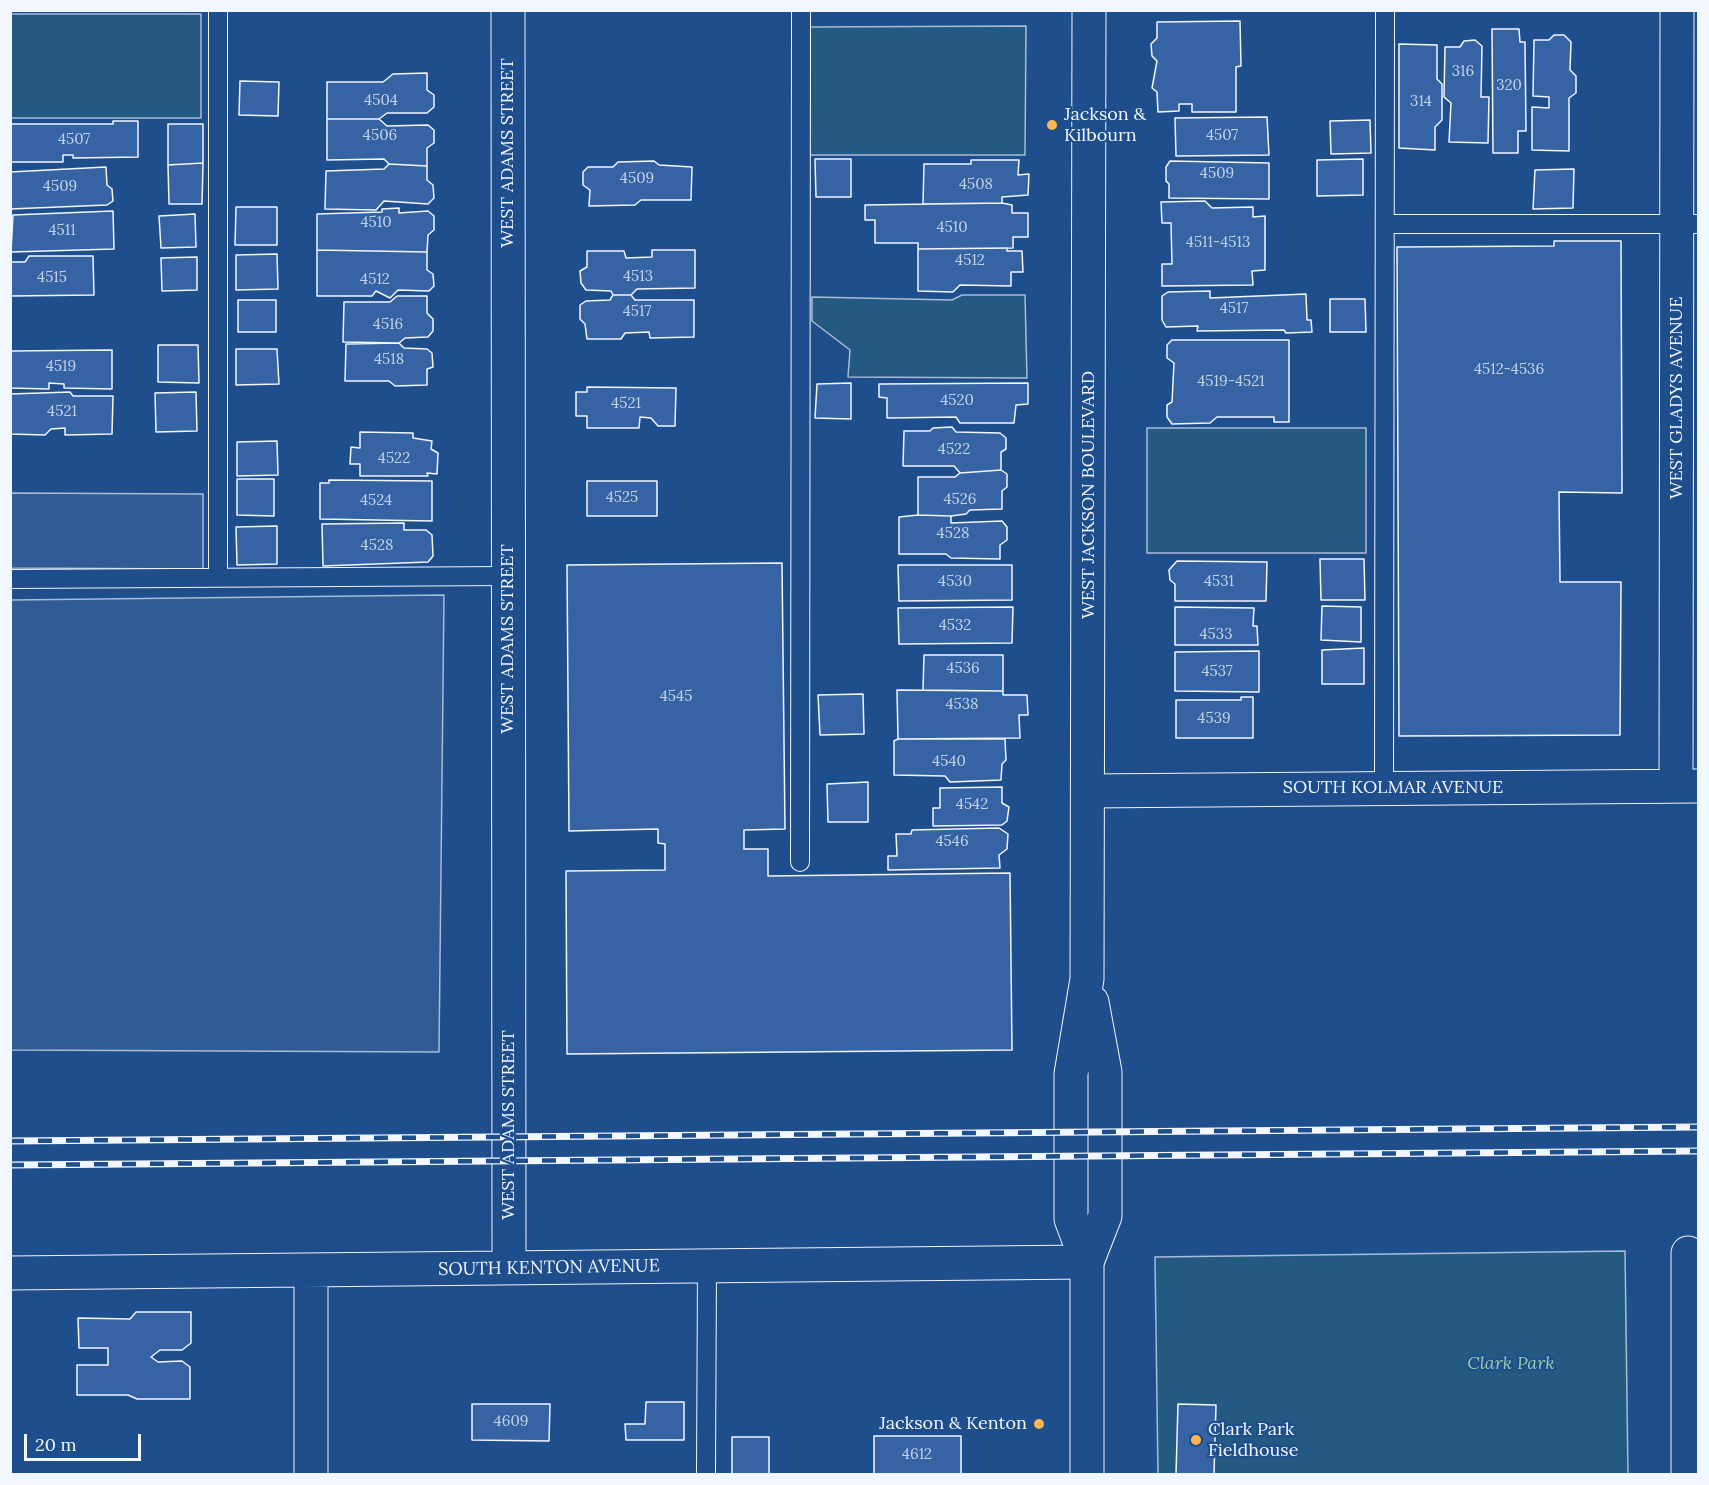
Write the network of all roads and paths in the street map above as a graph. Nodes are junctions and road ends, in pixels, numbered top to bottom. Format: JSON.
{"nodes":[{"id":1,"x":218,"y":10,"type":"edge"},
{"id":2,"x":508,"y":10,"type":"edge"},
{"id":3,"x":801,"y":10,"type":"edge"},
{"id":4,"x":1089,"y":10,"type":"edge"},
{"id":5,"x":1385,"y":10,"type":"edge"},
{"id":6,"x":1677,"y":10,"type":"edge"},
{"id":7,"x":1385,"y":224,"type":"junction"},
{"id":8,"x":1688,"y":224,"type":"edge"},
{"id":9,"x":508,"y":576,"type":"junction"},
{"id":10,"x":218,"y":577,"type":"junction"},
{"id":11,"x":10,"y":579,"type":"edge"},
{"id":12,"x":1687,"y":786,"type":"edge"},
{"id":13,"x":1384,"y":789,"type":"junction"},
{"id":14,"x":1088,"y":791,"type":"junction"},
{"id":15,"x":800,"y":862,"type":"dead end"},
{"id":16,"x":1688,"y":1253,"type":"dead end"},
{"id":17,"x":1087,"y":1262,"type":"junction"},
{"id":18,"x":706,"y":1266,"type":"junction"},
{"id":19,"x":509,"y":1268,"type":"junction"},
{"id":20,"x":311,"y":1270,"type":"junction"},
{"id":21,"x":10,"y":1273,"type":"edge"},
{"id":22,"x":311,"y":1474,"type":"edge"},
{"id":23,"x":706,"y":1474,"type":"edge"},
{"id":24,"x":1087,"y":1474,"type":"edge"},
{"id":25,"x":1688,"y":1474,"type":"edge"}],
"edges":[{"from":1,"to":10,"type":"lane"},
{"from":2,"to":9,"type":"street","name":"WEST ADAMS STREET"},
{"from":3,"to":15,"type":"lane"},
{"from":4,"to":14,"type":"street","name":"WEST JACKSON BOULEVARD"},
{"from":5,"to":7,"type":"lane"},
{"from":6,"to":8,"type":"street","name":"WEST GLADYS AVENUE"},
{"from":7,"to":8,"type":"lane"},
{"from":7,"to":13,"type":"lane"},
{"from":8,"to":12,"type":"street","name":"WEST GLADYS AVENUE"},
{"from":9,"to":10,"type":"lane"},
{"from":9,"to":19,"type":"street","name":"WEST ADAMS STREET"},
{"from":10,"to":11,"type":"lane"},
{"from":12,"to":13,"type":"street","name":"SOUTH KOLMAR AVENUE"},
{"from":13,"to":14,"type":"street","name":"SOUTH KOLMAR AVENUE"},
{"from":14,"to":17,"type":"street","name":"WEST JACKSON BOULEVARD"},
{"from":16,"to":25,"type":"street"},
{"from":17,"to":18,"type":"street","name":"SOUTH KENTON AVENUE"},
{"from":17,"to":24,"type":"street","name":"WEST JACKSON BOULEVARD"},
{"from":18,"to":19,"type":"street","name":"SOUTH KENTON AVENUE"},
{"from":18,"to":23,"type":"lane"},
{"from":19,"to":20,"type":"street","name":"SOUTH KENTON AVENUE"},
{"from":20,"to":21,"type":"street","name":"SOUTH KENTON AVENUE"},
{"from":20,"to":22,"type":"street"}]}
